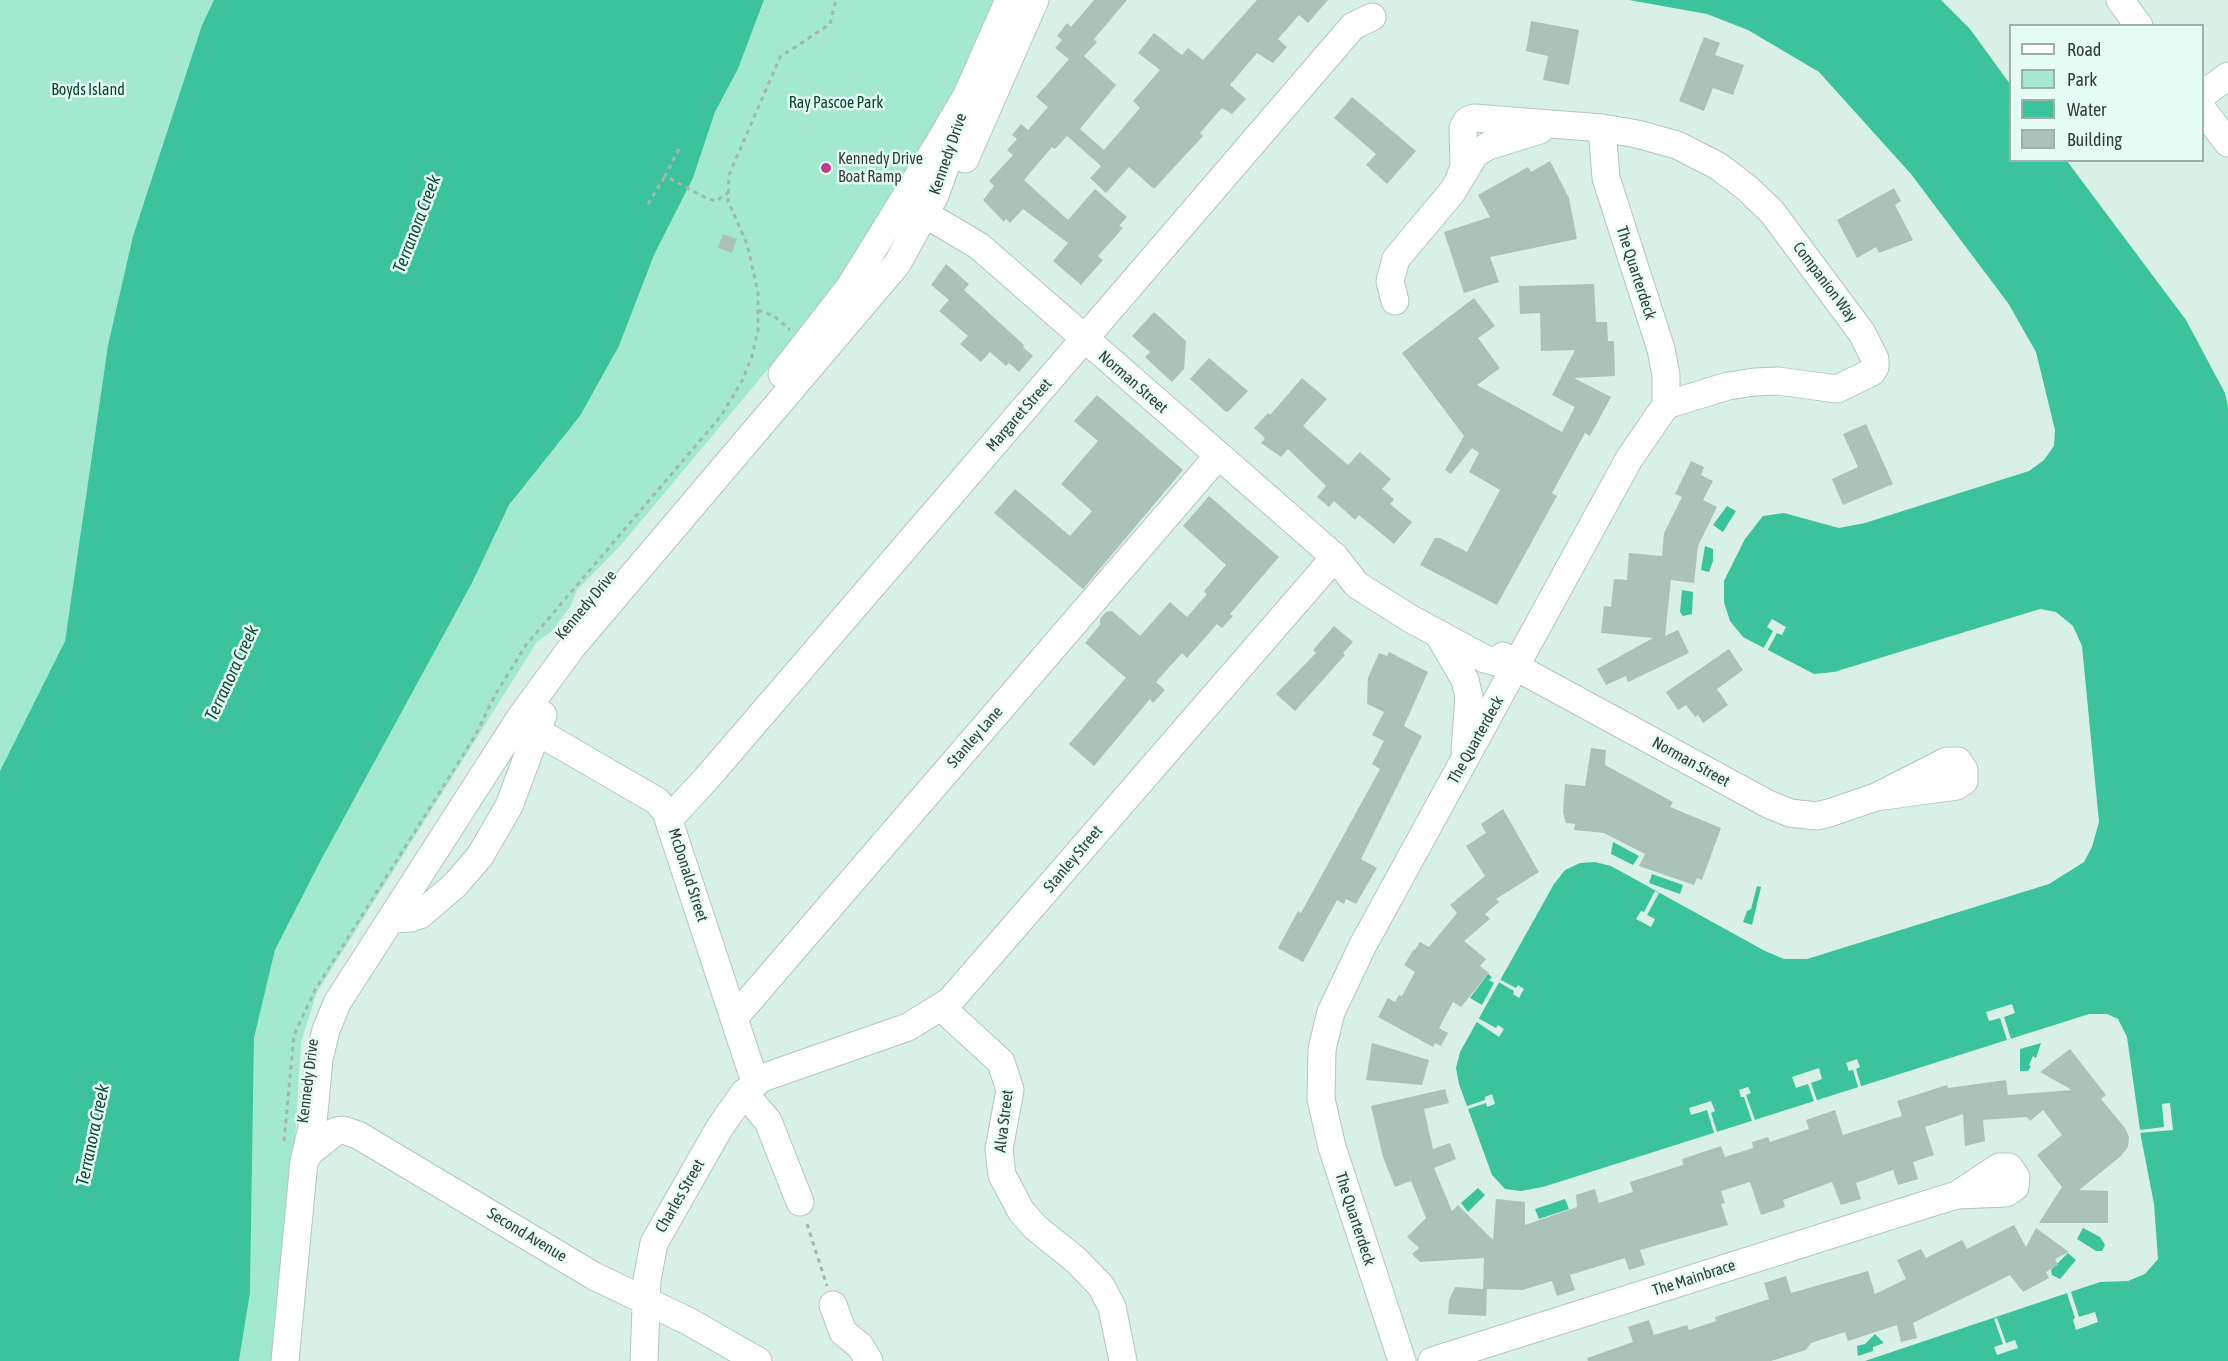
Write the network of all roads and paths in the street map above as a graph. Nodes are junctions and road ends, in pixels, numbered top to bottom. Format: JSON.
{"nodes":[{"id":1,"x":836,"y":0,"type":"edge"},
{"id":2,"x":1009,"y":0,"type":"edge"},
{"id":3,"x":1035,"y":0,"type":"edge"},
{"id":4,"x":2120,"y":0,"type":"edge"},
{"id":5,"x":1372,"y":17,"type":"dead end"},
{"id":6,"x":2138,"y":24,"type":"edge"},
{"id":7,"x":2228,"y":76,"type":"edge"},
{"id":8,"x":2204,"y":94,"type":"edge"},
{"id":9,"x":967,"y":95,"type":"junction"},
{"id":10,"x":2204,"y":112,"type":"edge"},
{"id":11,"x":1602,"y":129,"type":"junction"},
{"id":12,"x":2228,"y":143,"type":"edge"},
{"id":13,"x":679,"y":148,"type":"dead end"},
{"id":14,"x":665,"y":176,"type":"junction"},
{"id":15,"x":728,"y":193,"type":"junction"},
{"id":16,"x":648,"y":204,"type":"dead end"},
{"id":17,"x":931,"y":217,"type":"junction"},
{"id":18,"x":1395,"y":301,"type":"dead end"},
{"id":19,"x":758,"y":310,"type":"junction"},
{"id":20,"x":828,"y":315,"type":"junction"},
{"id":21,"x":796,"y":335,"type":"dead end"},
{"id":22,"x":1084,"y":340,"type":"junction"},
{"id":23,"x":1666,"y":405,"type":"junction"},
{"id":24,"x":1218,"y":456,"type":"junction"},
{"id":25,"x":1335,"y":557,"type":"junction"},
{"id":26,"x":585,"y":631,"type":"junction"},
{"id":27,"x":1437,"y":633,"type":"junction"},
{"id":28,"x":1516,"y":667,"type":"junction"},
{"id":29,"x":538,"y":732,"type":"junction"},
{"id":30,"x":1461,"y":766,"type":"junction"},
{"id":31,"x":1876,"y":798,"type":"dead end"},
{"id":32,"x":670,"y":818,"type":"junction"},
{"id":33,"x":392,"y":919,"type":"junction"},
{"id":34,"x":942,"y":1008,"type":"junction"},
{"id":35,"x":734,"y":1017,"type":"junction"},
{"id":36,"x":750,"y":1088,"type":"junction"},
{"id":37,"x":284,"y":1141,"type":"dead end"},
{"id":38,"x":304,"y":1161,"type":"junction"},
{"id":39,"x":1957,"y":1195,"type":"dead end"},
{"id":40,"x":800,"y":1202,"type":"joint"},
{"id":41,"x":647,"y":1301,"type":"junction"},
{"id":42,"x":833,"y":1305,"type":"joint"},
{"id":43,"x":285,"y":1361,"type":"edge"},
{"id":44,"x":644,"y":1361,"type":"edge"},
{"id":45,"x":758,"y":1361,"type":"edge"},
{"id":46,"x":869,"y":1361,"type":"edge"},
{"id":47,"x":1123,"y":1361,"type":"edge"},
{"id":48,"x":1402,"y":1361,"type":"edge"},
{"id":49,"x":1432,"y":1361,"type":"edge"}],
"edges":[{"from":1,"to":15,"type":"path"},
{"from":2,"to":9,"type":"street","name":"Kennedy Drive"},
{"from":3,"to":17,"type":"street"},
{"from":4,"to":6,"type":"street"},
{"from":5,"to":22,"type":"street","name":"Margaret Street"},
{"from":7,"to":8,"type":"street"},
{"from":9,"to":17,"type":"street","name":"Kennedy Drive"},
{"from":9,"to":20,"type":"street","name":"Kennedy Drive"},
{"from":10,"to":12,"type":"street"},
{"from":11,"to":18,"type":"street","name":"Companion Way"},
{"from":11,"to":23,"type":"street","name":"The Quarterdeck"},
{"from":11,"to":23,"type":"street","name":"Companion Way"},
{"from":13,"to":14,"type":"path"},
{"from":14,"to":15,"type":"path"},
{"from":14,"to":16,"type":"path"},
{"from":15,"to":19,"type":"path"},
{"from":17,"to":20,"type":"street"},
{"from":17,"to":22,"type":"street","name":"Norman Street"},
{"from":17,"to":26,"type":"street","name":"Kennedy Drive"},
{"from":19,"to":21,"type":"path"},
{"from":19,"to":37,"type":"path"},
{"from":20,"to":38,"type":"street","name":"Kennedy Drive"},
{"from":22,"to":24,"type":"street","name":"Norman Street"},
{"from":22,"to":32,"type":"street","name":"Margaret Street"},
{"from":23,"to":28,"type":"street","name":"The Quarterdeck"},
{"from":24,"to":25,"type":"street","name":"Norman Street"},
{"from":24,"to":35,"type":"street","name":"Stanley Lane"},
{"from":25,"to":27,"type":"street","name":"Norman Street"},
{"from":25,"to":28,"type":"street","name":"Norman Street"},
{"from":25,"to":34,"type":"street","name":"Stanley Street"},
{"from":26,"to":29,"type":"street"},
{"from":26,"to":33,"type":"street","name":"Kennedy Drive"},
{"from":27,"to":28,"type":"street","name":"Norman Street"},
{"from":27,"to":30,"type":"street"},
{"from":28,"to":30,"type":"street","name":"The Quarterdeck"},
{"from":28,"to":31,"type":"street","name":"Norman Street"},
{"from":29,"to":32,"type":"street","name":"McDonald Street"},
{"from":29,"to":33,"type":"street"},
{"from":30,"to":48,"type":"street","name":"The Quarterdeck"},
{"from":32,"to":35,"type":"street","name":"McDonald Street"},
{"from":33,"to":38,"type":"street","name":"Kennedy Drive"},
{"from":34,"to":36,"type":"street","name":"Stanley Street"},
{"from":34,"to":47,"type":"street","name":"Alva Street"},
{"from":35,"to":36,"type":"street","name":"McDonald Street"},
{"from":36,"to":40,"type":"street","name":"McDonald Street"},
{"from":36,"to":41,"type":"street","name":"Charles Street"},
{"from":38,"to":41,"type":"street","name":"Second Avenue"},
{"from":38,"to":43,"type":"street","name":"Kennedy Drive"},
{"from":39,"to":49,"type":"street","name":"The Mainbrace"},
{"from":40,"to":42,"type":"path"},
{"from":41,"to":44,"type":"street","name":"Charles Street"},
{"from":41,"to":45,"type":"street","name":"Second Avenue"},
{"from":42,"to":46,"type":"street"}]}
